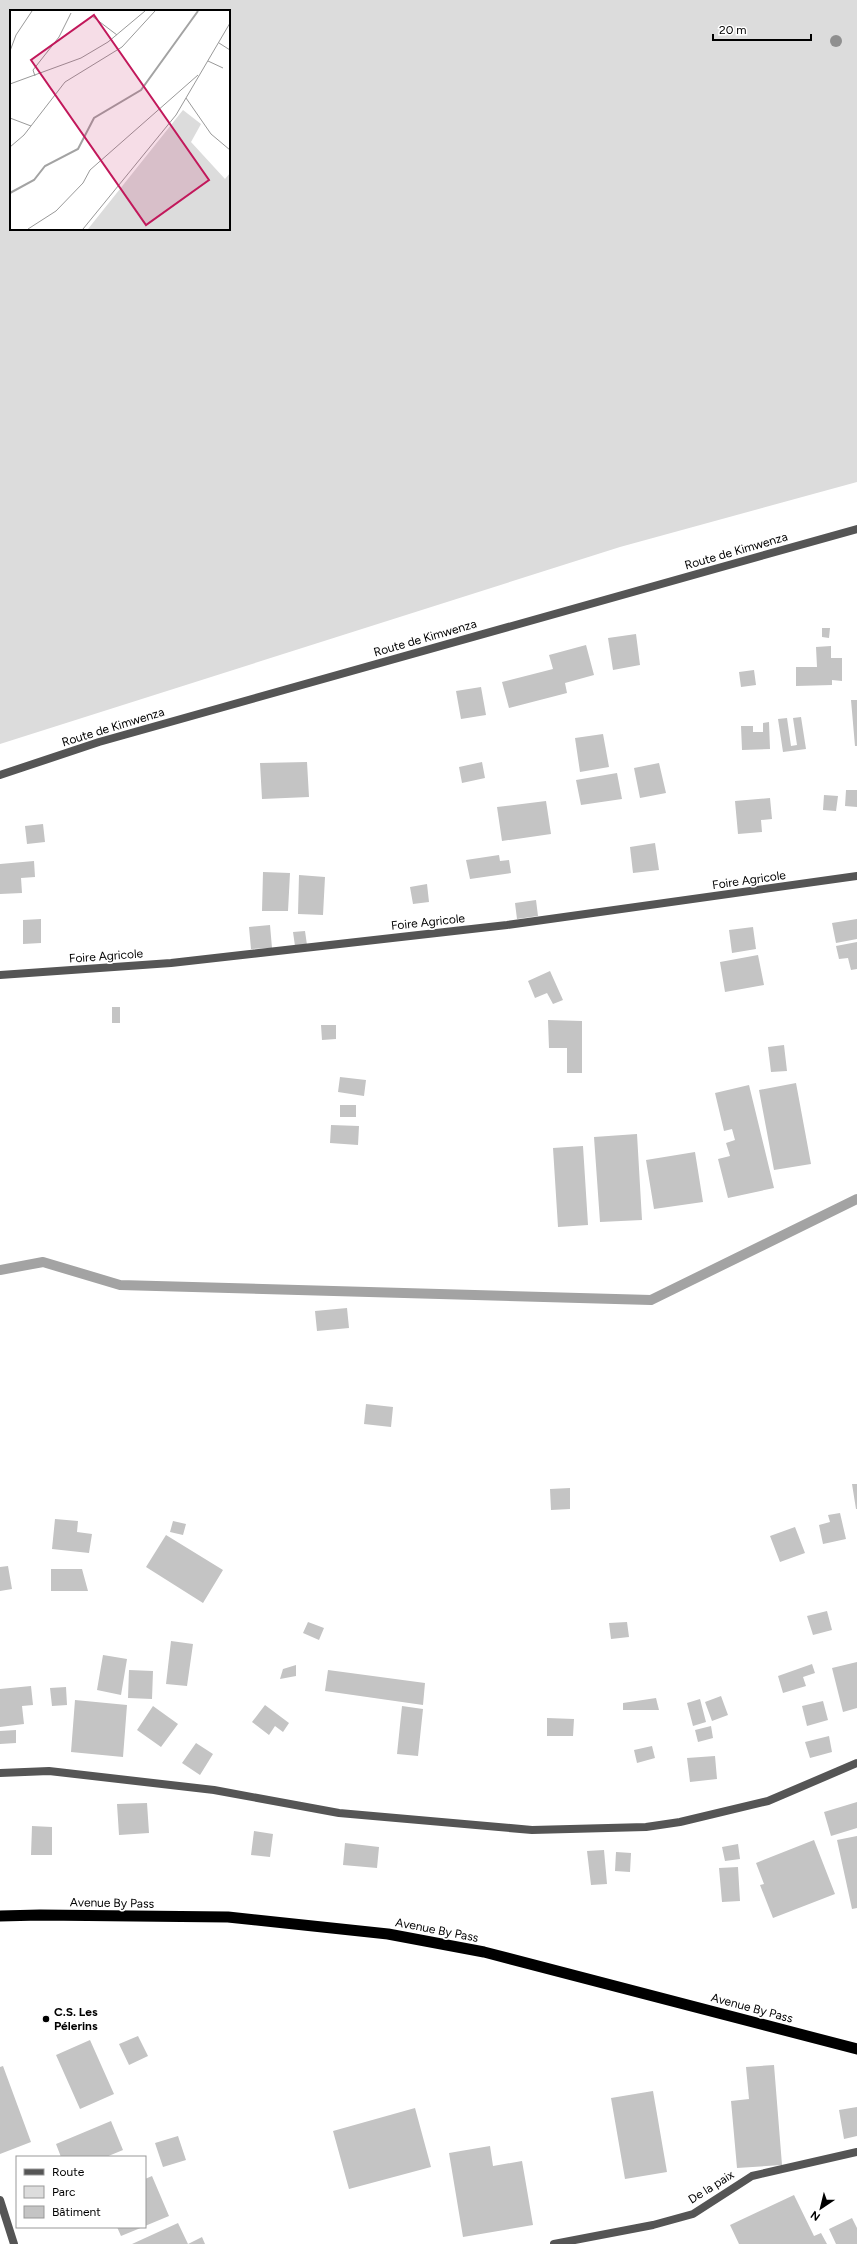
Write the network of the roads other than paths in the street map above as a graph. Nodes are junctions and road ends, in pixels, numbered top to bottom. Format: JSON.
{"nodes":[{"id":1,"x":857,"y":529,"type":"edge"},
{"id":2,"x":0,"y":776,"type":"edge"},
{"id":3,"x":857,"y":876,"type":"edge"},
{"id":4,"x":0,"y":975,"type":"edge"},
{"id":5,"x":857,"y":1763,"type":"edge"},
{"id":6,"x":0,"y":1773,"type":"edge"},
{"id":7,"x":0,"y":1916,"type":"edge"},
{"id":8,"x":857,"y":2049,"type":"edge"},
{"id":9,"x":857,"y":2152,"type":"edge"},
{"id":10,"x":0,"y":2200,"type":"edge"},
{"id":11,"x":14,"y":2244,"type":"edge"},
{"id":12,"x":554,"y":2244,"type":"edge"}],
"edges":[{"from":1,"to":2,"type":"street","name":"Route de Kimwenza"},
{"from":3,"to":4,"type":"street","name":"Foire Agricole"},
{"from":5,"to":6,"type":"street"},
{"from":7,"to":8,"type":"highway","name":"Avenue By Pass"},
{"from":9,"to":12,"type":"street","name":"De la paix"},
{"from":10,"to":11,"type":"street"}]}
